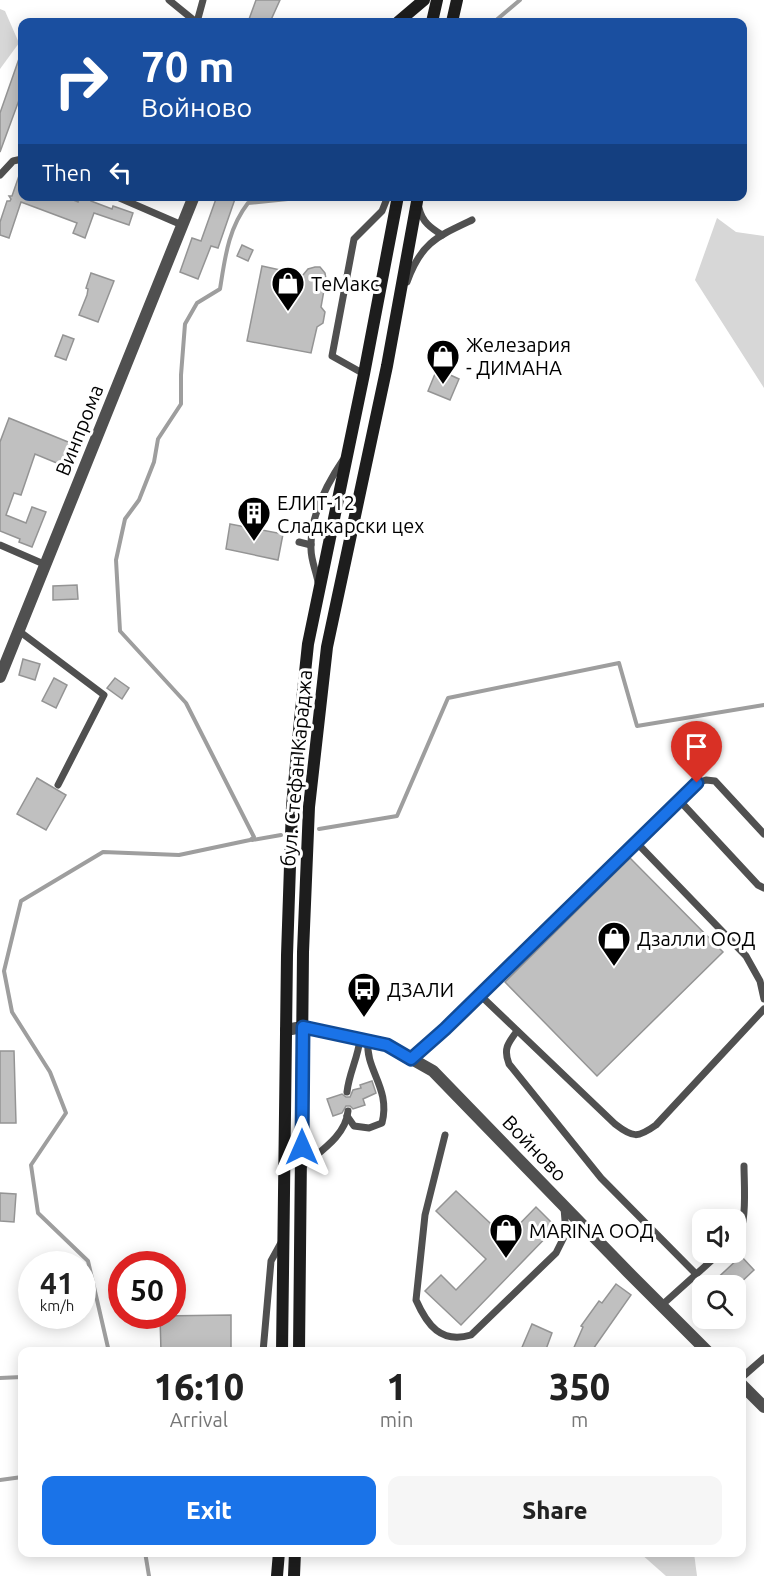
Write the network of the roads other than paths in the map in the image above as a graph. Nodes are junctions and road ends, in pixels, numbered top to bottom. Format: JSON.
{"nodes":[{"id":1,"x":169,"y":0,"type":"edge"},
{"id":2,"x":203,"y":0,"type":"edge"},
{"id":3,"x":424,"y":0,"type":"edge"},
{"id":4,"x":437,"y":0,"type":"edge"},
{"id":5,"x":457,"y":0,"type":"edge"},
{"id":6,"x":192,"y":18,"type":"edge"},
{"id":7,"x":198,"y":18,"type":"edge"},
{"id":8,"x":403,"y":18,"type":"edge"},
{"id":9,"x":433,"y":18,"type":"edge"},
{"id":10,"x":452,"y":18,"type":"edge"},
{"id":11,"x":18,"y":160,"type":"edge"},
{"id":12,"x":0,"y":175,"type":"edge"},
{"id":13,"x":127,"y":201,"type":"edge"},
{"id":14,"x":192,"y":201,"type":"edge"},
{"id":15,"x":386,"y":201,"type":"edge"},
{"id":16,"x":397,"y":201,"type":"edge"},
{"id":17,"x":418,"y":201,"type":"edge"},
{"id":18,"x":420,"y":201,"type":"edge"},
{"id":19,"x":472,"y":220,"type":"dead end"},
{"id":20,"x":182,"y":225,"type":"junction"},
{"id":21,"x":442,"y":235,"type":"junction"},
{"id":22,"x":396,"y":312,"type":"junction"},
{"id":23,"x":364,"y":374,"type":"junction"},
{"id":24,"x":348,"y":453,"type":"junction"},
{"id":25,"x":299,"y":542,"type":"dead end"},
{"id":26,"x":0,"y":545,"type":"edge"},
{"id":27,"x":311,"y":545,"type":"junction"},
{"id":28,"x":46,"y":565,"type":"junction"},
{"id":29,"x":319,"y":592,"type":"junction"},
{"id":30,"x":19,"y":631,"type":"junction"},
{"id":31,"x":4,"y":653,"type":"edge"},
{"id":32,"x":0,"y":677,"type":"edge"},
{"id":33,"x":58,"y":785,"type":"dead end"},
{"id":34,"x":679,"y":800,"type":"junction"},
{"id":35,"x":764,"y":834,"type":"edge"},
{"id":36,"x":636,"y":842,"type":"junction"},
{"id":37,"x":764,"y":888,"type":"edge"},
{"id":38,"x":480,"y":995,"type":"junction"},
{"id":39,"x":764,"y":999,"type":"edge"},
{"id":40,"x":764,"y":1009,"type":"edge"},
{"id":41,"x":303,"y":1027,"type":"junction"},
{"id":42,"x":286,"y":1030,"type":"junction"},
{"id":43,"x":517,"y":1031,"type":"junction"},
{"id":44,"x":364,"y":1040,"type":"junction"},
{"id":45,"x":411,"y":1059,"type":"junction"},
{"id":46,"x":347,"y":1092,"type":"dead end"},
{"id":47,"x":445,"y":1135,"type":"dead end"},
{"id":48,"x":744,"y":1166,"type":"dead end"},
{"id":49,"x":302,"y":1167,"type":"junction"},
{"id":50,"x":563,"y":1205,"type":"junction"},
{"id":51,"x":744,"y":1209,"type":"edge"},
{"id":52,"x":283,"y":1238,"type":"junction"},
{"id":53,"x":708,"y":1263,"type":"edge"},
{"id":54,"x":696,"y":1274,"type":"junction"},
{"id":55,"x":662,"y":1305,"type":"junction"},
{"id":56,"x":263,"y":1347,"type":"edge"},
{"id":57,"x":282,"y":1347,"type":"edge"},
{"id":58,"x":299,"y":1347,"type":"edge"},
{"id":59,"x":703,"y":1347,"type":"edge"},
{"id":60,"x":764,"y":1358,"type":"edge"},
{"id":61,"x":746,"y":1374,"type":"edge"},
{"id":62,"x":746,"y":1389,"type":"edge"},
{"id":63,"x":764,"y":1407,"type":"edge"},
{"id":64,"x":279,"y":1557,"type":"edge"},
{"id":65,"x":295,"y":1557,"type":"edge"},
{"id":66,"x":277,"y":1576,"type":"edge"},
{"id":67,"x":294,"y":1576,"type":"edge"}],
"edges":[{"from":1,"to":6,"type":"lane"},
{"from":2,"to":7,"type":"lane"},
{"from":3,"to":8,"type":"main road"},
{"from":4,"to":9,"type":"main road"},
{"from":5,"to":10,"type":"main road"},
{"from":11,"to":12,"type":"lane"},
{"from":13,"to":20,"type":"lane"},
{"from":14,"to":20,"type":"street","name":"Винпрома"},
{"from":15,"to":23,"type":"lane"},
{"from":16,"to":23,"type":"main road","name":"бул. Стефан Караджа"},
{"from":17,"to":22,"type":"main road","name":"бул. Стефан Караджа"},
{"from":18,"to":21,"type":"lane"},
{"from":19,"to":21,"type":"lane"},
{"from":20,"to":28,"type":"street","name":"Винпрома"},
{"from":21,"to":22,"type":"lane"},
{"from":22,"to":41,"type":"main road","name":"бул. Стефан Караджа"},
{"from":23,"to":24,"type":"main road","name":"бул. Стефан Караджа"},
{"from":24,"to":27,"type":"lane"},
{"from":24,"to":29,"type":"main road","name":"бул. Стефан Караджа"},
{"from":25,"to":27,"type":"lane"},
{"from":26,"to":28,"type":"lane"},
{"from":27,"to":29,"type":"lane"},
{"from":28,"to":30,"type":"street","name":"Винпрома"},
{"from":29,"to":42,"type":"main road","name":"бул. Стефан Караджа"},
{"from":30,"to":31,"type":"street","name":"Винпрома"},
{"from":30,"to":33,"type":"lane"},
{"from":31,"to":32,"type":"street","name":"Винпрома"},
{"from":34,"to":35,"type":"lane"},
{"from":34,"to":36,"type":"lane"},
{"from":34,"to":37,"type":"lane"},
{"from":36,"to":38,"type":"lane"},
{"from":36,"to":39,"type":"lane"},
{"from":38,"to":43,"type":"lane"},
{"from":38,"to":45,"type":"lane"},
{"from":40,"to":43,"type":"lane"},
{"from":41,"to":42,"type":"street"},
{"from":41,"to":44,"type":"street","name":"Войново"},
{"from":41,"to":49,"type":"main road","name":"бул. Стефан Караджа"},
{"from":42,"to":52,"type":"main road","name":"бул. Стефан Караджа"},
{"from":43,"to":54,"type":"lane"},
{"from":44,"to":45,"type":"street","name":"Войново"},
{"from":44,"to":46,"type":"lane"},
{"from":44,"to":49,"type":"lane"},
{"from":45,"to":50,"type":"street","name":"Войново"},
{"from":47,"to":50,"type":"lane"},
{"from":48,"to":51,"type":"lane"},
{"from":49,"to":58,"type":"main road","name":"бул. Стефан Караджа"},
{"from":50,"to":55,"type":"street","name":"Войново"},
{"from":52,"to":56,"type":"lane"},
{"from":52,"to":57,"type":"main road","name":"бул. Стефан Караджа"},
{"from":53,"to":54,"type":"lane"},
{"from":54,"to":55,"type":"lane"},
{"from":55,"to":59,"type":"street","name":"Войново"},
{"from":60,"to":61,"type":"lane"},
{"from":62,"to":63,"type":"street"},
{"from":64,"to":66,"type":"main road"},
{"from":65,"to":67,"type":"main road"}]}
